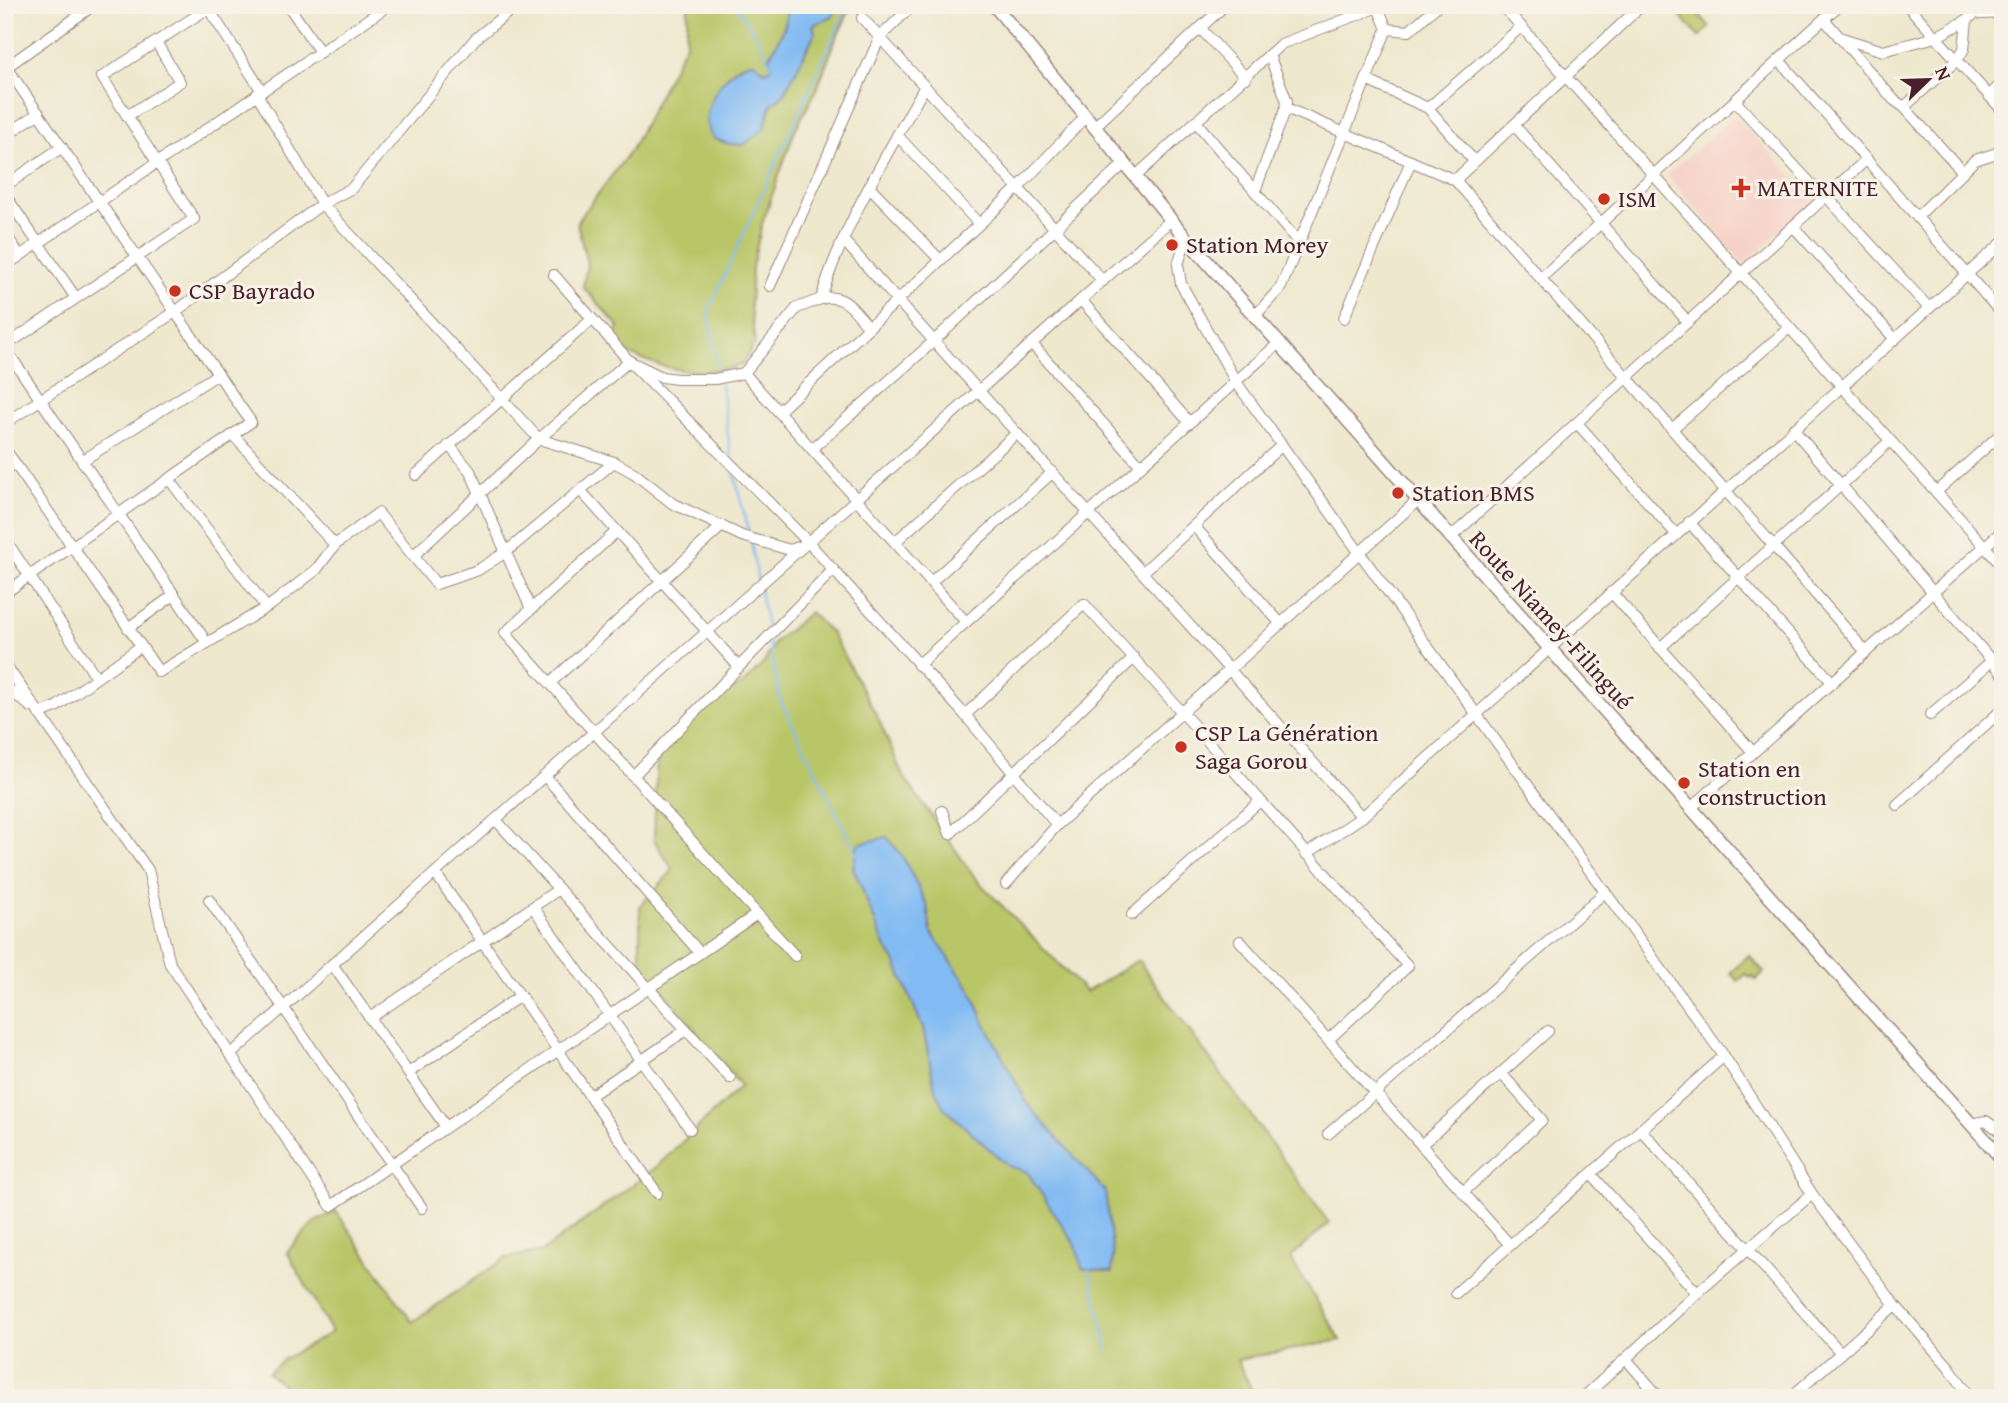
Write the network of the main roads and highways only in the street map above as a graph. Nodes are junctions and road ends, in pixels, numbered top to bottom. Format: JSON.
{"nodes":[{"id":1,"x":994,"y":5,"type":"edge"},
{"id":2,"x":2003,"y":1160,"type":"edge"}],
"edges":[{"from":1,"to":2,"type":"main road","name":"Route Niamey-Filingué"}]}
